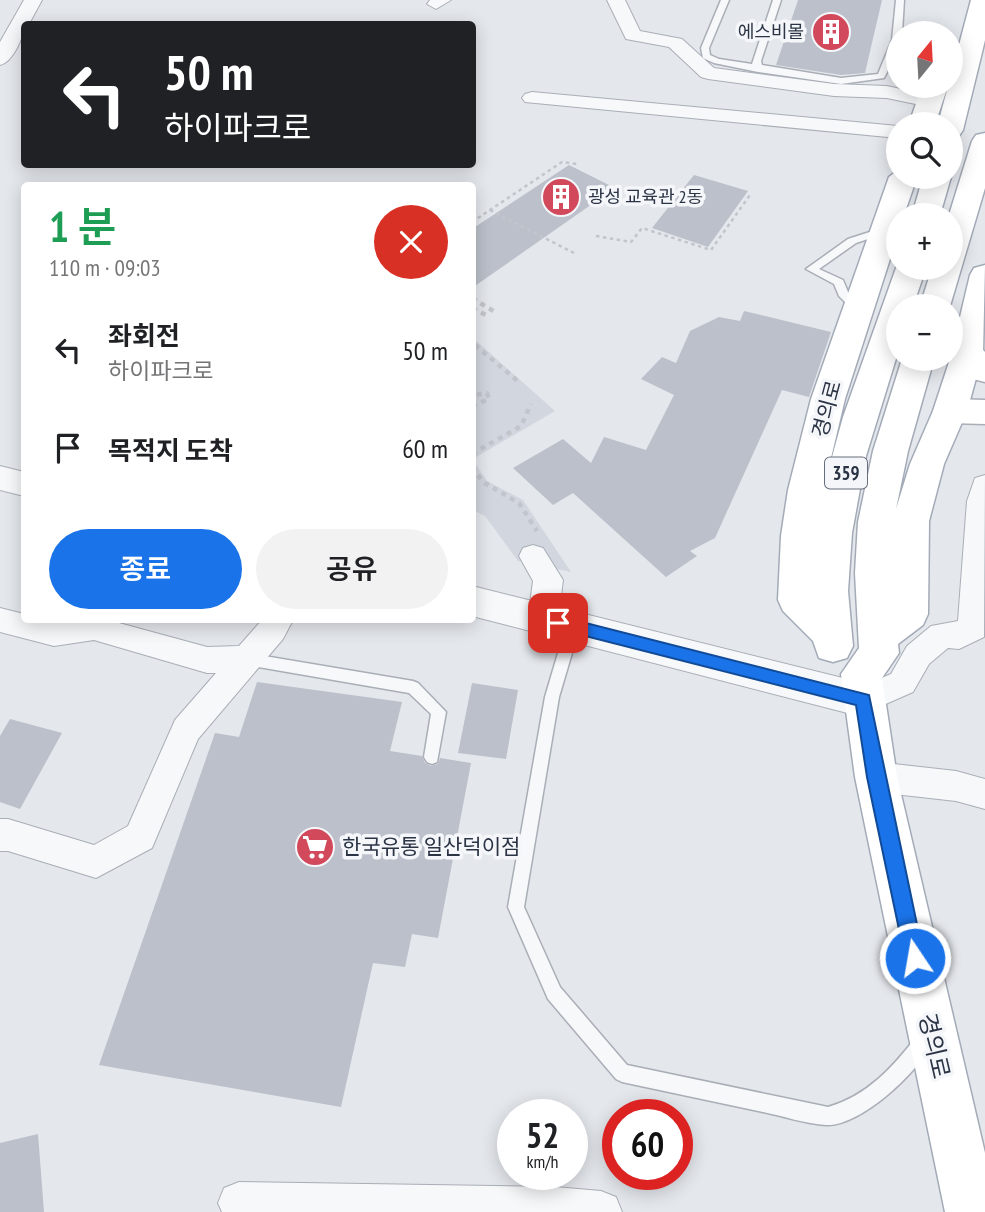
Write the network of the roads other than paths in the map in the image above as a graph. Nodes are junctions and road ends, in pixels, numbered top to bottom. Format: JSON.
{"nodes":[{"id":1,"x":33,"y":0,"type":"edge"},
{"id":2,"x":616,"y":0,"type":"edge"},
{"id":3,"x":725,"y":0,"type":"edge"},
{"id":4,"x":777,"y":0,"type":"edge"},
{"id":5,"x":900,"y":0,"type":"edge"},
{"id":6,"x":960,"y":0,"type":"edge"},
{"id":7,"x":983,"y":0,"type":"edge"},
{"id":8,"x":21,"y":21,"type":"edge"},
{"id":9,"x":21,"y":21,"type":"edge"},
{"id":10,"x":900,"y":21,"type":"edge"},
{"id":11,"x":954,"y":21,"type":"edge"},
{"id":12,"x":0,"y":59,"type":"edge"},
{"id":13,"x":758,"y":69,"type":"junction"},
{"id":14,"x":886,"y":70,"type":"edge"},
{"id":15,"x":533,"y":98,"type":"dead end"},
{"id":16,"x":929,"y":104,"type":"edge"},
{"id":17,"x":955,"y":112,"type":"edge"},
{"id":18,"x":886,"y":131,"type":"edge"},
{"id":19,"x":985,"y":141,"type":"edge"},
{"id":20,"x":899,"y":189,"type":"edge"},
{"id":21,"x":963,"y":215,"type":"edge"},
{"id":22,"x":885,"y":230,"type":"junction"},
{"id":23,"x":985,"y":275,"type":"edge"},
{"id":24,"x":907,"y":280,"type":"edge"},
{"id":25,"x":856,"y":307,"type":"junction"},
{"id":26,"x":976,"y":362,"type":"edge"},
{"id":27,"x":915,"y":371,"type":"edge"},
{"id":28,"x":950,"y":411,"type":"junction"},
{"id":29,"x":985,"y":412,"type":"edge"},
{"id":30,"x":0,"y":478,"type":"edge"},
{"id":31,"x":21,"y":483,"type":"edge"},
{"id":32,"x":985,"y":485,"type":"edge"},
{"id":33,"x":535,"y":544,"type":"road end"},
{"id":34,"x":476,"y":602,"type":"edge"},
{"id":35,"x":0,"y":620,"type":"edge"},
{"id":36,"x":276,"y":623,"type":"edge"},
{"id":37,"x":558,"y":623,"type":"junction"},
{"id":38,"x":832,"y":635,"type":"junction"},
{"id":39,"x":247,"y":659,"type":"junction"},
{"id":40,"x":867,"y":671,"type":"junction"},
{"id":41,"x":432,"y":757,"type":"dead end"},
{"id":42,"x":876,"y":777,"type":"junction"},
{"id":43,"x":985,"y":794,"type":"edge"},
{"id":44,"x":0,"y":835,"type":"edge"},
{"id":45,"x":931,"y":1032,"type":"junction"},
{"id":46,"x":239,"y":1203,"type":"dead end"},
{"id":47,"x":601,"y":1212,"type":"edge"},
{"id":48,"x":972,"y":1212,"type":"edge"}],
"edges":[{"from":1,"to":8,"type":"street"},
{"from":2,"to":16,"type":"street"},
{"from":3,"to":13,"type":"lane"},
{"from":4,"to":13,"type":"lane"},
{"from":5,"to":10,"type":"lane"},
{"from":6,"to":11,"type":"main road"},
{"from":7,"to":17,"type":"main road"},
{"from":9,"to":12,"type":"street"},
{"from":13,"to":14,"type":"lane"},
{"from":15,"to":18,"type":"street"},
{"from":19,"to":21,"type":"main road"},
{"from":20,"to":22,"type":"main road","name":"경의로"},
{"from":22,"to":25,"type":"main road","name":"경의로"},
{"from":22,"to":25,"type":"lane"},
{"from":23,"to":26,"type":"main road"},
{"from":24,"to":38,"type":"main road","number":"359"},
{"from":25,"to":38,"type":"main road","name":"경의로"},
{"from":26,"to":28,"type":"main road"},
{"from":27,"to":40,"type":"main road","name":"경의로","number":"359"},
{"from":28,"to":29,"type":"main road"},
{"from":28,"to":40,"type":"main road"},
{"from":30,"to":31,"type":"street"},
{"from":32,"to":40,"type":"street"},
{"from":33,"to":37,"type":"street"},
{"from":34,"to":37,"type":"street"},
{"from":35,"to":39,"type":"street"},
{"from":36,"to":39,"type":"street"},
{"from":37,"to":40,"type":"street"},
{"from":37,"to":45,"type":"lane"},
{"from":38,"to":40,"type":"main road","number":"359"},
{"from":39,"to":41,"type":"lane"},
{"from":39,"to":44,"type":"street"},
{"from":40,"to":42,"type":"main road","name":"경의로","number":"359"},
{"from":42,"to":43,"type":"street"},
{"from":42,"to":45,"type":"main road","name":"경의로","number":"359"},
{"from":45,"to":48,"type":"main road","name":"경의로","number":"359"},
{"from":46,"to":47,"type":"street"}]}
